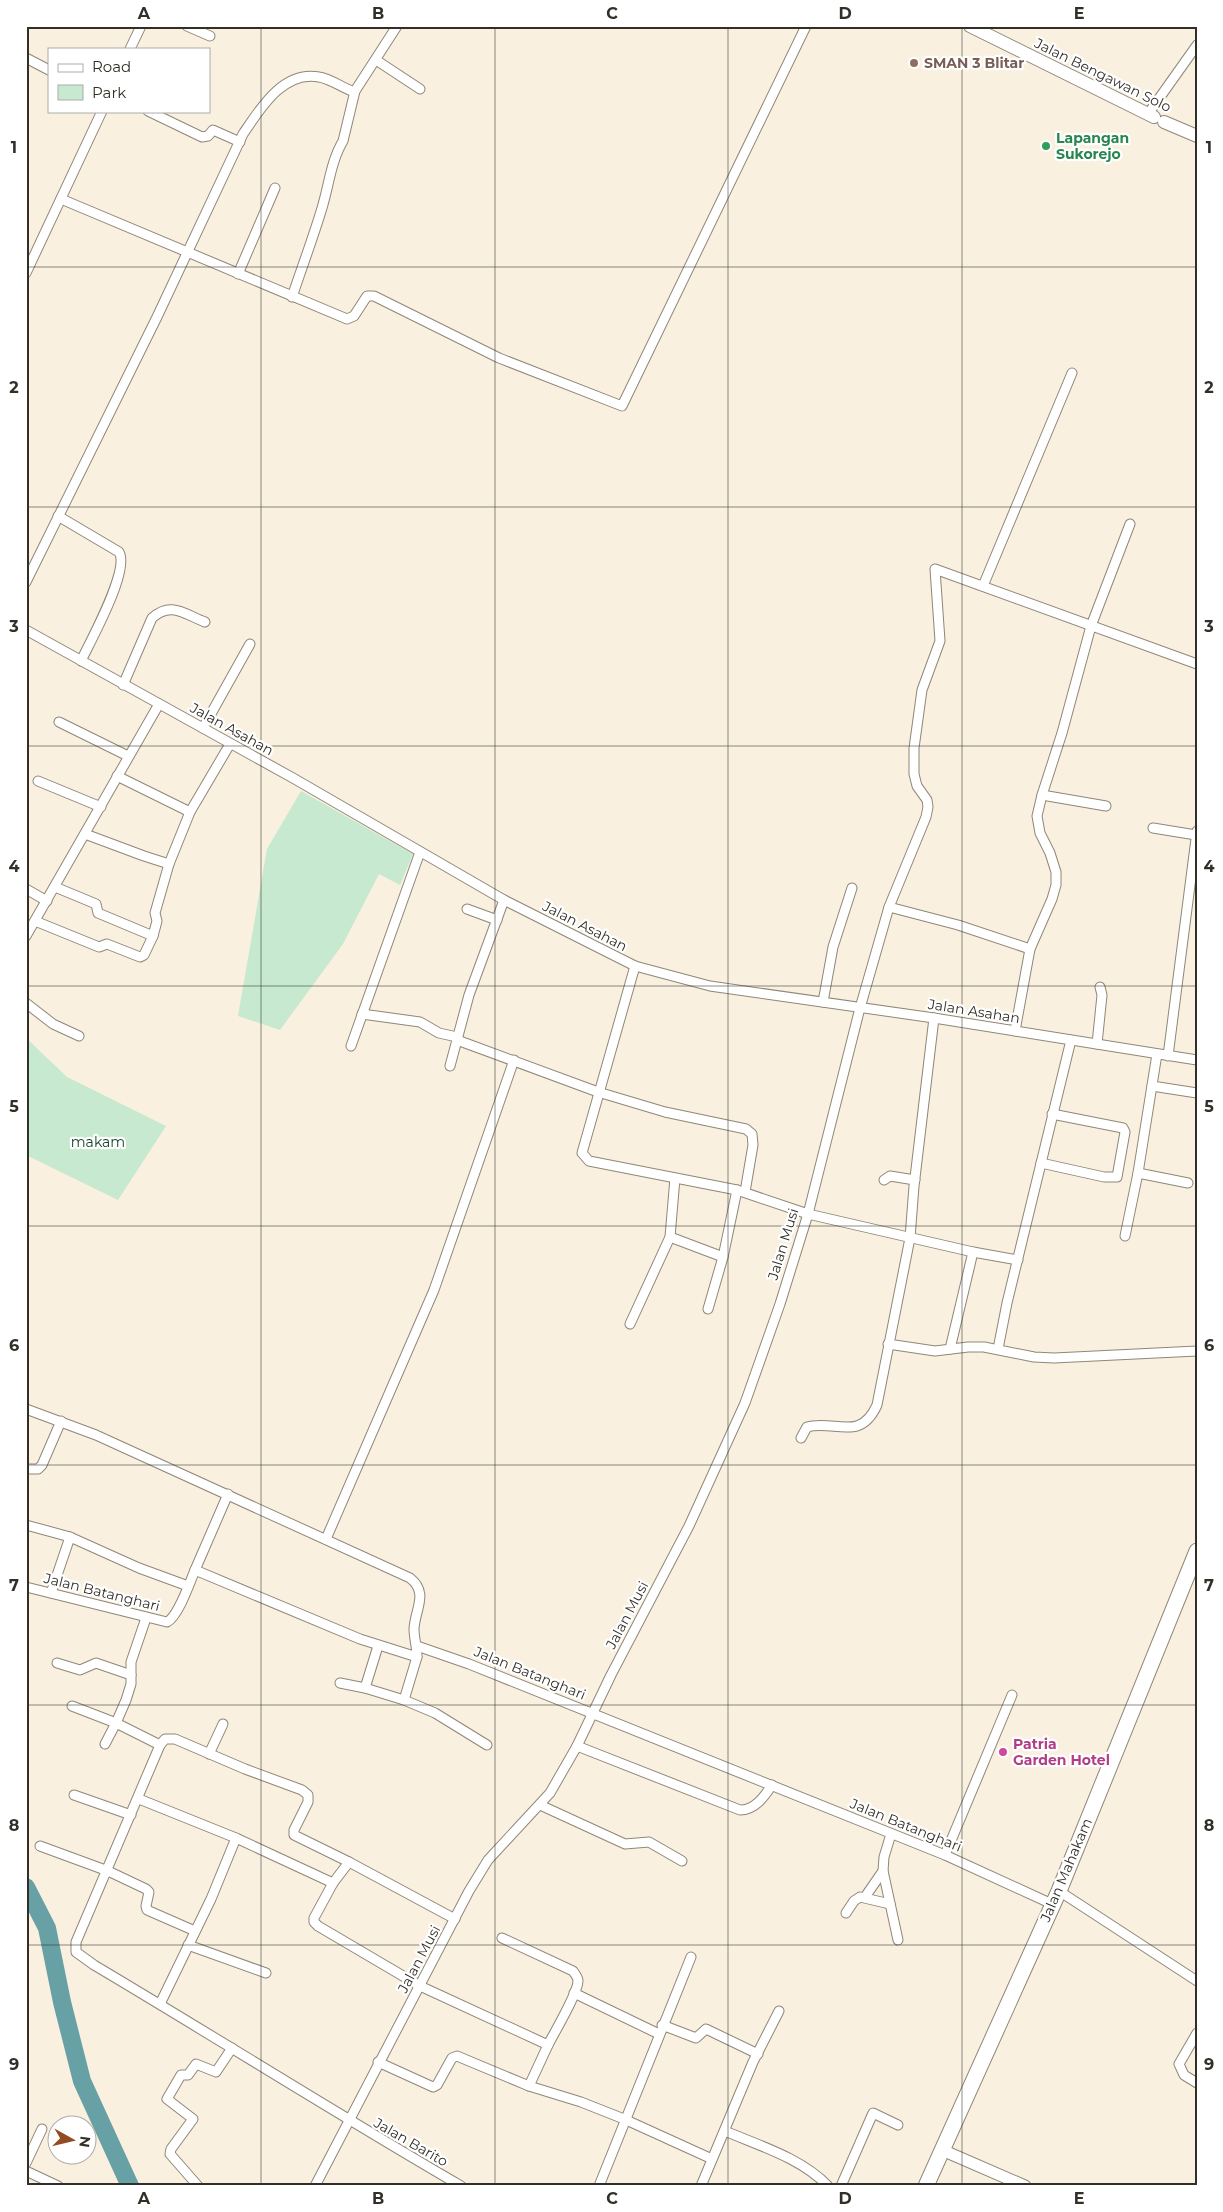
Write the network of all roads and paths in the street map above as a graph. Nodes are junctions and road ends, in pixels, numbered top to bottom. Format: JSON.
{"nodes":[{"id":1,"x":141,"y":26,"type":"edge"},
{"id":2,"x":187,"y":26,"type":"edge"},
{"id":3,"x":397,"y":26,"type":"edge"},
{"id":4,"x":806,"y":26,"type":"edge"},
{"id":5,"x":970,"y":26,"type":"edge"},
{"id":6,"x":210,"y":36,"type":"dead end"},
{"id":7,"x":1197,"y":45,"type":"edge"},
{"id":8,"x":130,"y":48,"type":"edge"},
{"id":9,"x":26,"y":58,"type":"edge"},
{"id":10,"x":376,"y":60,"type":"junction"},
{"id":11,"x":48,"y":69,"type":"edge"},
{"id":12,"x":357,"y":87,"type":"junction"},
{"id":13,"x":420,"y":88,"type":"dead end"},
{"id":14,"x":102,"y":112,"type":"edge"},
{"id":15,"x":150,"y":112,"type":"edge"},
{"id":16,"x":1155,"y":117,"type":"junction"},
{"id":17,"x":1197,"y":136,"type":"edge"},
{"id":18,"x":240,"y":142,"type":"junction"},
{"id":19,"x":275,"y":188,"type":"dead end"},
{"id":20,"x":60,"y":200,"type":"junction"},
{"id":21,"x":188,"y":253,"type":"junction"},
{"id":22,"x":26,"y":273,"type":"edge"},
{"id":23,"x":238,"y":274,"type":"junction"},
{"id":24,"x":292,"y":297,"type":"junction"},
{"id":25,"x":1072,"y":373,"type":"dead end"},
{"id":26,"x":58,"y":516,"type":"junction"},
{"id":27,"x":1130,"y":524,"type":"dead end"},
{"id":28,"x":27,"y":576,"type":"edge"},
{"id":29,"x":982,"y":586,"type":"junction"},
{"id":30,"x":205,"y":622,"type":"dead end"},
{"id":31,"x":1091,"y":626,"type":"junction"},
{"id":32,"x":26,"y":630,"type":"edge"},
{"id":33,"x":250,"y":644,"type":"dead end"},
{"id":34,"x":81,"y":661,"type":"junction"},
{"id":35,"x":1197,"y":664,"type":"edge"},
{"id":36,"x":123,"y":685,"type":"junction"},
{"id":37,"x":159,"y":704,"type":"junction"},
{"id":38,"x":58,"y":722,"type":"dead end"},
{"id":39,"x":203,"y":728,"type":"junction"},
{"id":40,"x":230,"y":744,"type":"junction"},
{"id":41,"x":128,"y":756,"type":"junction"},
{"id":42,"x":117,"y":776,"type":"junction"},
{"id":43,"x":38,"y":780,"type":"dead end"},
{"id":44,"x":1042,"y":795,"type":"junction"},
{"id":45,"x":1106,"y":806,"type":"dead end"},
{"id":46,"x":101,"y":807,"type":"junction"},
{"id":47,"x":190,"y":812,"type":"junction"},
{"id":48,"x":1153,"y":828,"type":"dead end"},
{"id":49,"x":1196,"y":832,"type":"edge"},
{"id":50,"x":85,"y":834,"type":"junction"},
{"id":51,"x":420,"y":852,"type":"junction"},
{"id":52,"x":169,"y":864,"type":"junction"},
{"id":53,"x":55,"y":887,"type":"junction"},
{"id":54,"x":852,"y":888,"type":"dead end"},
{"id":55,"x":26,"y":889,"type":"edge"},
{"id":56,"x":504,"y":900,"type":"junction"},
{"id":57,"x":47,"y":901,"type":"junction"},
{"id":58,"x":889,"y":907,"type":"junction"},
{"id":59,"x":467,"y":909,"type":"dead end"},
{"id":60,"x":497,"y":920,"type":"junction"},
{"id":61,"x":35,"y":921,"type":"junction"},
{"id":62,"x":26,"y":936,"type":"edge"},
{"id":63,"x":153,"y":936,"type":"junction"},
{"id":64,"x":1026,"y":948,"type":"junction"},
{"id":65,"x":634,"y":966,"type":"junction"},
{"id":66,"x":1100,"y":987,"type":"dead end"},
{"id":67,"x":823,"y":1002,"type":"junction"},
{"id":68,"x":26,"y":1003,"type":"edge"},
{"id":69,"x":860,"y":1008,"type":"junction"},
{"id":70,"x":362,"y":1014,"type":"junction"},
{"id":71,"x":934,"y":1018,"type":"junction"},
{"id":72,"x":1015,"y":1031,"type":"junction"},
{"id":73,"x":79,"y":1036,"type":"dead end"},
{"id":74,"x":457,"y":1038,"type":"junction"},
{"id":75,"x":1071,"y":1040,"type":"junction"},
{"id":76,"x":1097,"y":1044,"type":"junction"},
{"id":77,"x":350,"y":1046,"type":"dead end"},
{"id":78,"x":1157,"y":1054,"type":"junction"},
{"id":79,"x":1168,"y":1056,"type":"junction"},
{"id":80,"x":514,"y":1060,"type":"junction"},
{"id":81,"x":1197,"y":1060,"type":"edge"},
{"id":82,"x":450,"y":1066,"type":"dead end"},
{"id":83,"x":1152,"y":1086,"type":"junction"},
{"id":84,"x":598,"y":1092,"type":"junction"},
{"id":85,"x":1197,"y":1092,"type":"edge"},
{"id":86,"x":1052,"y":1114,"type":"junction"},
{"id":87,"x":1041,"y":1163,"type":"junction"},
{"id":88,"x":1138,"y":1174,"type":"junction"},
{"id":89,"x":675,"y":1178,"type":"junction"},
{"id":90,"x":884,"y":1180,"type":"dead end"},
{"id":91,"x":915,"y":1180,"type":"junction"},
{"id":92,"x":1188,"y":1183,"type":"dead end"},
{"id":93,"x":741,"y":1191,"type":"junction"},
{"id":94,"x":808,"y":1214,"type":"junction"},
{"id":95,"x":1125,"y":1236,"type":"dead end"},
{"id":96,"x":670,"y":1237,"type":"junction"},
{"id":97,"x":910,"y":1238,"type":"junction"},
{"id":98,"x":973,"y":1252,"type":"junction"},
{"id":99,"x":723,"y":1258,"type":"junction"},
{"id":100,"x":1018,"y":1260,"type":"junction"},
{"id":101,"x":708,"y":1309,"type":"dead end"},
{"id":102,"x":630,"y":1324,"type":"dead end"},
{"id":103,"x":888,"y":1344,"type":"junction"},
{"id":104,"x":950,"y":1349,"type":"junction"},
{"id":105,"x":998,"y":1349,"type":"junction"},
{"id":106,"x":1197,"y":1351,"type":"edge"},
{"id":107,"x":26,"y":1409,"type":"edge"},
{"id":108,"x":61,"y":1421,"type":"junction"},
{"id":109,"x":800,"y":1438,"type":"dead end"},
{"id":110,"x":26,"y":1469,"type":"edge"},
{"id":111,"x":228,"y":1494,"type":"junction"},
{"id":112,"x":26,"y":1525,"type":"edge"},
{"id":113,"x":70,"y":1537,"type":"junction"},
{"id":114,"x":326,"y":1540,"type":"junction"},
{"id":115,"x":1197,"y":1551,"type":"edge"},
{"id":116,"x":195,"y":1570,"type":"junction"},
{"id":117,"x":188,"y":1586,"type":"junction"},
{"id":118,"x":26,"y":1587,"type":"edge"},
{"id":119,"x":51,"y":1593,"type":"junction"},
{"id":120,"x":146,"y":1618,"type":"junction"},
{"id":121,"x":378,"y":1646,"type":"junction"},
{"id":122,"x":417,"y":1646,"type":"junction"},
{"id":123,"x":417,"y":1657,"type":"junction"},
{"id":124,"x":58,"y":1663,"type":"dead end"},
{"id":125,"x":131,"y":1675,"type":"junction"},
{"id":126,"x":340,"y":1683,"type":"dead end"},
{"id":127,"x":365,"y":1688,"type":"junction"},
{"id":128,"x":1012,"y":1695,"type":"dead end"},
{"id":129,"x":404,"y":1700,"type":"junction"},
{"id":130,"x":72,"y":1706,"type":"dead end"},
{"id":131,"x":593,"y":1713,"type":"junction"},
{"id":132,"x":116,"y":1723,"type":"junction"},
{"id":133,"x":223,"y":1724,"type":"dead end"},
{"id":134,"x":105,"y":1744,"type":"dead end"},
{"id":135,"x":487,"y":1744,"type":"dead end"},
{"id":136,"x":160,"y":1745,"type":"junction"},
{"id":137,"x":577,"y":1746,"type":"junction"},
{"id":138,"x":210,"y":1754,"type":"junction"},
{"id":139,"x":772,"y":1786,"type":"junction"},
{"id":140,"x":74,"y":1795,"type":"dead end"},
{"id":141,"x":138,"y":1799,"type":"junction"},
{"id":142,"x":540,"y":1805,"type":"junction"},
{"id":143,"x":131,"y":1815,"type":"junction"},
{"id":144,"x":891,"y":1834,"type":"junction"},
{"id":145,"x":236,"y":1838,"type":"junction"},
{"id":146,"x":40,"y":1846,"type":"dead end"},
{"id":147,"x":945,"y":1855,"type":"junction"},
{"id":148,"x":682,"y":1861,"type":"dead end"},
{"id":149,"x":349,"y":1862,"type":"junction"},
{"id":150,"x":108,"y":1871,"type":"junction"},
{"id":151,"x":883,"y":1871,"type":"junction"},
{"id":152,"x":333,"y":1883,"type":"junction"},
{"id":153,"x":1059,"y":1891,"type":"junction"},
{"id":154,"x":865,"y":1897,"type":"junction"},
{"id":155,"x":890,"y":1904,"type":"junction"},
{"id":156,"x":1052,"y":1904,"type":"junction"},
{"id":157,"x":846,"y":1913,"type":"dead end"},
{"id":158,"x":455,"y":1919,"type":"junction"},
{"id":159,"x":195,"y":1931,"type":"junction"},
{"id":160,"x":502,"y":1938,"type":"dead end"},
{"id":161,"x":898,"y":1940,"type":"dead end"},
{"id":162,"x":188,"y":1945,"type":"junction"},
{"id":163,"x":692,"y":1958,"type":"dead end"},
{"id":164,"x":266,"y":1974,"type":"dead end"},
{"id":165,"x":1197,"y":1981,"type":"edge"},
{"id":166,"x":420,"y":1986,"type":"junction"},
{"id":167,"x":574,"y":1993,"type":"junction"},
{"id":168,"x":160,"y":2004,"type":"junction"},
{"id":169,"x":779,"y":2010,"type":"dead end"},
{"id":170,"x":661,"y":2030,"type":"junction"},
{"id":171,"x":1197,"y":2033,"type":"edge"},
{"id":172,"x":548,"y":2046,"type":"junction"},
{"id":173,"x":232,"y":2048,"type":"junction"},
{"id":174,"x":758,"y":2054,"type":"junction"},
{"id":175,"x":378,"y":2062,"type":"junction"},
{"id":176,"x":1197,"y":2083,"type":"edge"},
{"id":177,"x":529,"y":2086,"type":"junction"},
{"id":178,"x":624,"y":2119,"type":"junction"},
{"id":179,"x":349,"y":2121,"type":"junction"},
{"id":180,"x":898,"y":2125,"type":"dead end"},
{"id":181,"x":42,"y":2129,"type":"dead end"},
{"id":182,"x":725,"y":2131,"type":"junction"},
{"id":183,"x":942,"y":2150,"type":"junction"},
{"id":184,"x":712,"y":2159,"type":"junction"},
{"id":185,"x":26,"y":2163,"type":"edge"},
{"id":186,"x":26,"y":2171,"type":"edge"},
{"id":187,"x":827,"y":2185,"type":"edge"},
{"id":188,"x":58,"y":2186,"type":"edge"},
{"id":189,"x":198,"y":2186,"type":"edge"},
{"id":190,"x":315,"y":2186,"type":"edge"},
{"id":191,"x":461,"y":2186,"type":"edge"},
{"id":192,"x":599,"y":2186,"type":"edge"},
{"id":193,"x":701,"y":2186,"type":"edge"},
{"id":194,"x":841,"y":2186,"type":"edge"},
{"id":195,"x":926,"y":2186,"type":"edge"},
{"id":196,"x":1025,"y":2186,"type":"edge"}],
"edges":[{"from":1,"to":8,"type":"street"},
{"from":2,"to":6,"type":"street"},
{"from":3,"to":10,"type":"street"},
{"from":4,"to":24,"type":"street"},
{"from":5,"to":16,"type":"main road","name":"Jalan Bengawan Solo"},
{"from":7,"to":16,"type":"street"},
{"from":9,"to":11,"type":"street"},
{"from":10,"to":12,"type":"street"},
{"from":10,"to":13,"type":"street"},
{"from":12,"to":18,"type":"street"},
{"from":12,"to":24,"type":"street"},
{"from":14,"to":20,"type":"street"},
{"from":15,"to":18,"type":"street"},
{"from":16,"to":17,"type":"main road","name":"Jalan Bengawan Solo"},
{"from":18,"to":21,"type":"street"},
{"from":19,"to":23,"type":"street"},
{"from":20,"to":21,"type":"street"},
{"from":20,"to":22,"type":"street"},
{"from":21,"to":23,"type":"street"},
{"from":21,"to":26,"type":"street"},
{"from":23,"to":24,"type":"street"},
{"from":25,"to":29,"type":"street"},
{"from":26,"to":28,"type":"street"},
{"from":26,"to":34,"type":"street"},
{"from":27,"to":31,"type":"street"},
{"from":29,"to":31,"type":"street"},
{"from":29,"to":58,"type":"street","name":"Jalan Musi"},
{"from":30,"to":36,"type":"street"},
{"from":31,"to":35,"type":"street"},
{"from":31,"to":44,"type":"street"},
{"from":32,"to":34,"type":"street","name":"Jalan Asahan"},
{"from":33,"to":39,"type":"street"},
{"from":34,"to":36,"type":"street","name":"Jalan Asahan"},
{"from":36,"to":37,"type":"street","name":"Jalan Asahan"},
{"from":37,"to":39,"type":"street","name":"Jalan Asahan"},
{"from":37,"to":41,"type":"street"},
{"from":38,"to":41,"type":"street"},
{"from":39,"to":40,"type":"street","name":"Jalan Asahan"},
{"from":40,"to":47,"type":"street"},
{"from":40,"to":51,"type":"street","name":"Jalan Asahan"},
{"from":41,"to":42,"type":"street"},
{"from":42,"to":46,"type":"street"},
{"from":42,"to":47,"type":"street"},
{"from":43,"to":46,"type":"street"},
{"from":44,"to":45,"type":"street"},
{"from":44,"to":64,"type":"street"},
{"from":46,"to":50,"type":"street"},
{"from":47,"to":52,"type":"street"},
{"from":48,"to":49,"type":"street"},
{"from":49,"to":79,"type":"street"},
{"from":50,"to":52,"type":"street"},
{"from":50,"to":53,"type":"street"},
{"from":51,"to":56,"type":"street","name":"Jalan Asahan"},
{"from":51,"to":70,"type":"street"},
{"from":52,"to":63,"type":"street"},
{"from":53,"to":57,"type":"street"},
{"from":53,"to":63,"type":"street"},
{"from":54,"to":67,"type":"street"},
{"from":55,"to":57,"type":"street"},
{"from":56,"to":60,"type":"street"},
{"from":56,"to":65,"type":"street","name":"Jalan Asahan"},
{"from":57,"to":61,"type":"street"},
{"from":58,"to":64,"type":"street"},
{"from":58,"to":69,"type":"street","name":"Jalan Musi"},
{"from":59,"to":60,"type":"street"},
{"from":60,"to":74,"type":"street"},
{"from":61,"to":62,"type":"street"},
{"from":61,"to":63,"type":"street"},
{"from":64,"to":72,"type":"street"},
{"from":65,"to":67,"type":"street","name":"Jalan Asahan"},
{"from":65,"to":84,"type":"street"},
{"from":66,"to":76,"type":"street"},
{"from":67,"to":69,"type":"street","name":"Jalan Asahan"},
{"from":68,"to":73,"type":"street"},
{"from":69,"to":71,"type":"street","name":"Jalan Asahan"},
{"from":69,"to":94,"type":"street","name":"Jalan Musi"},
{"from":70,"to":74,"type":"street"},
{"from":70,"to":77,"type":"street"},
{"from":71,"to":72,"type":"street","name":"Jalan Asahan"},
{"from":71,"to":91,"type":"street"},
{"from":72,"to":75,"type":"street","name":"Jalan Asahan"},
{"from":74,"to":80,"type":"street"},
{"from":74,"to":82,"type":"street"},
{"from":75,"to":76,"type":"street","name":"Jalan Asahan"},
{"from":75,"to":86,"type":"street"},
{"from":76,"to":78,"type":"street","name":"Jalan Asahan"},
{"from":78,"to":79,"type":"street","name":"Jalan Asahan"},
{"from":78,"to":83,"type":"street"},
{"from":79,"to":81,"type":"street","name":"Jalan Asahan"},
{"from":80,"to":84,"type":"street"},
{"from":80,"to":114,"type":"street"},
{"from":83,"to":85,"type":"street"},
{"from":83,"to":88,"type":"street"},
{"from":84,"to":89,"type":"street"},
{"from":84,"to":93,"type":"street"},
{"from":86,"to":87,"type":"street"},
{"from":86,"to":87,"type":"street"},
{"from":87,"to":100,"type":"street"},
{"from":88,"to":92,"type":"street"},
{"from":88,"to":95,"type":"street"},
{"from":89,"to":93,"type":"street"},
{"from":89,"to":96,"type":"street"},
{"from":90,"to":91,"type":"street"},
{"from":91,"to":97,"type":"street"},
{"from":93,"to":94,"type":"street"},
{"from":93,"to":99,"type":"street"},
{"from":94,"to":97,"type":"street"},
{"from":94,"to":131,"type":"street","name":"Jalan Musi"},
{"from":96,"to":99,"type":"street"},
{"from":96,"to":102,"type":"street"},
{"from":97,"to":98,"type":"street"},
{"from":97,"to":103,"type":"street"},
{"from":98,"to":100,"type":"street"},
{"from":98,"to":104,"type":"street"},
{"from":99,"to":101,"type":"street"},
{"from":100,"to":105,"type":"street"},
{"from":103,"to":104,"type":"street"},
{"from":103,"to":109,"type":"street"},
{"from":104,"to":105,"type":"street"},
{"from":105,"to":106,"type":"street"},
{"from":107,"to":108,"type":"street"},
{"from":108,"to":110,"type":"street"},
{"from":108,"to":111,"type":"street"},
{"from":111,"to":114,"type":"street"},
{"from":111,"to":116,"type":"street","name":"Jalan Batanghari"},
{"from":112,"to":113,"type":"street"},
{"from":113,"to":117,"type":"street"},
{"from":113,"to":119,"type":"street"},
{"from":114,"to":122,"type":"street"},
{"from":115,"to":153,"type":"main road","name":"Jalan Mahakam"},
{"from":116,"to":117,"type":"street","name":"Jalan Batanghari"},
{"from":116,"to":121,"type":"street"},
{"from":117,"to":120,"type":"street","name":"Jalan Batanghari"},
{"from":118,"to":119,"type":"street","name":"Jalan Batanghari"},
{"from":119,"to":120,"type":"street","name":"Jalan Batanghari"},
{"from":120,"to":125,"type":"street"},
{"from":121,"to":123,"type":"street"},
{"from":121,"to":127,"type":"street"},
{"from":122,"to":123,"type":"street"},
{"from":122,"to":131,"type":"street","name":"Jalan Batanghari"},
{"from":123,"to":129,"type":"street"},
{"from":124,"to":125,"type":"street"},
{"from":125,"to":132,"type":"street"},
{"from":126,"to":127,"type":"street"},
{"from":127,"to":129,"type":"street"},
{"from":128,"to":147,"type":"street"},
{"from":129,"to":135,"type":"street"},
{"from":130,"to":132,"type":"street"},
{"from":131,"to":137,"type":"street","name":"Jalan Musi"},
{"from":131,"to":139,"type":"street","name":"Jalan Batanghari"},
{"from":132,"to":134,"type":"street"},
{"from":132,"to":136,"type":"street"},
{"from":133,"to":138,"type":"street"},
{"from":136,"to":138,"type":"street"},
{"from":136,"to":141,"type":"street"},
{"from":137,"to":139,"type":"street"},
{"from":137,"to":142,"type":"street","name":"Jalan Musi"},
{"from":138,"to":149,"type":"street"},
{"from":139,"to":144,"type":"street","name":"Jalan Batanghari"},
{"from":140,"to":143,"type":"street"},
{"from":141,"to":143,"type":"street"},
{"from":141,"to":145,"type":"street"},
{"from":142,"to":148,"type":"street"},
{"from":142,"to":158,"type":"street","name":"Jalan Musi"},
{"from":143,"to":150,"type":"street"},
{"from":144,"to":147,"type":"street","name":"Jalan Batanghari"},
{"from":144,"to":151,"type":"street"},
{"from":145,"to":152,"type":"street"},
{"from":145,"to":159,"type":"street"},
{"from":146,"to":150,"type":"street"},
{"from":147,"to":156,"type":"street","name":"Jalan Batanghari"},
{"from":149,"to":152,"type":"street"},
{"from":149,"to":158,"type":"street"},
{"from":150,"to":159,"type":"street"},
{"from":150,"to":168,"type":"street","name":"Jalan Barito"},
{"from":151,"to":154,"type":"street"},
{"from":151,"to":155,"type":"street"},
{"from":152,"to":166,"type":"street"},
{"from":153,"to":156,"type":"main road","name":"Jalan Mahakam"},
{"from":153,"to":165,"type":"street"},
{"from":154,"to":155,"type":"street"},
{"from":154,"to":157,"type":"street"},
{"from":155,"to":161,"type":"street"},
{"from":156,"to":183,"type":"main road","name":"Jalan Mahakam"},
{"from":158,"to":166,"type":"street","name":"Jalan Musi"},
{"from":159,"to":162,"type":"street"},
{"from":160,"to":167,"type":"street"},
{"from":162,"to":164,"type":"street"},
{"from":162,"to":168,"type":"street"},
{"from":163,"to":170,"type":"street"},
{"from":166,"to":172,"type":"street"},
{"from":166,"to":175,"type":"street","name":"Jalan Musi"},
{"from":167,"to":170,"type":"street"},
{"from":167,"to":172,"type":"street"},
{"from":168,"to":173,"type":"street","name":"Jalan Barito"},
{"from":169,"to":174,"type":"street"},
{"from":170,"to":174,"type":"street"},
{"from":170,"to":178,"type":"street"},
{"from":171,"to":176,"type":"street"},
{"from":172,"to":177,"type":"street"},
{"from":173,"to":179,"type":"street","name":"Jalan Barito"},
{"from":173,"to":189,"type":"street"},
{"from":174,"to":182,"type":"street"},
{"from":175,"to":177,"type":"street"},
{"from":175,"to":179,"type":"street","name":"Jalan Musi"},
{"from":177,"to":178,"type":"street"},
{"from":178,"to":184,"type":"street"},
{"from":178,"to":192,"type":"street"},
{"from":179,"to":190,"type":"street","name":"Jalan Musi"},
{"from":179,"to":191,"type":"street","name":"Jalan Barito"},
{"from":180,"to":194,"type":"street"},
{"from":181,"to":185,"type":"street"},
{"from":182,"to":184,"type":"street"},
{"from":182,"to":187,"type":"street"},
{"from":183,"to":195,"type":"main road","name":"Jalan Mahakam"},
{"from":183,"to":196,"type":"street"},
{"from":184,"to":193,"type":"street"},
{"from":186,"to":188,"type":"street"}]}
